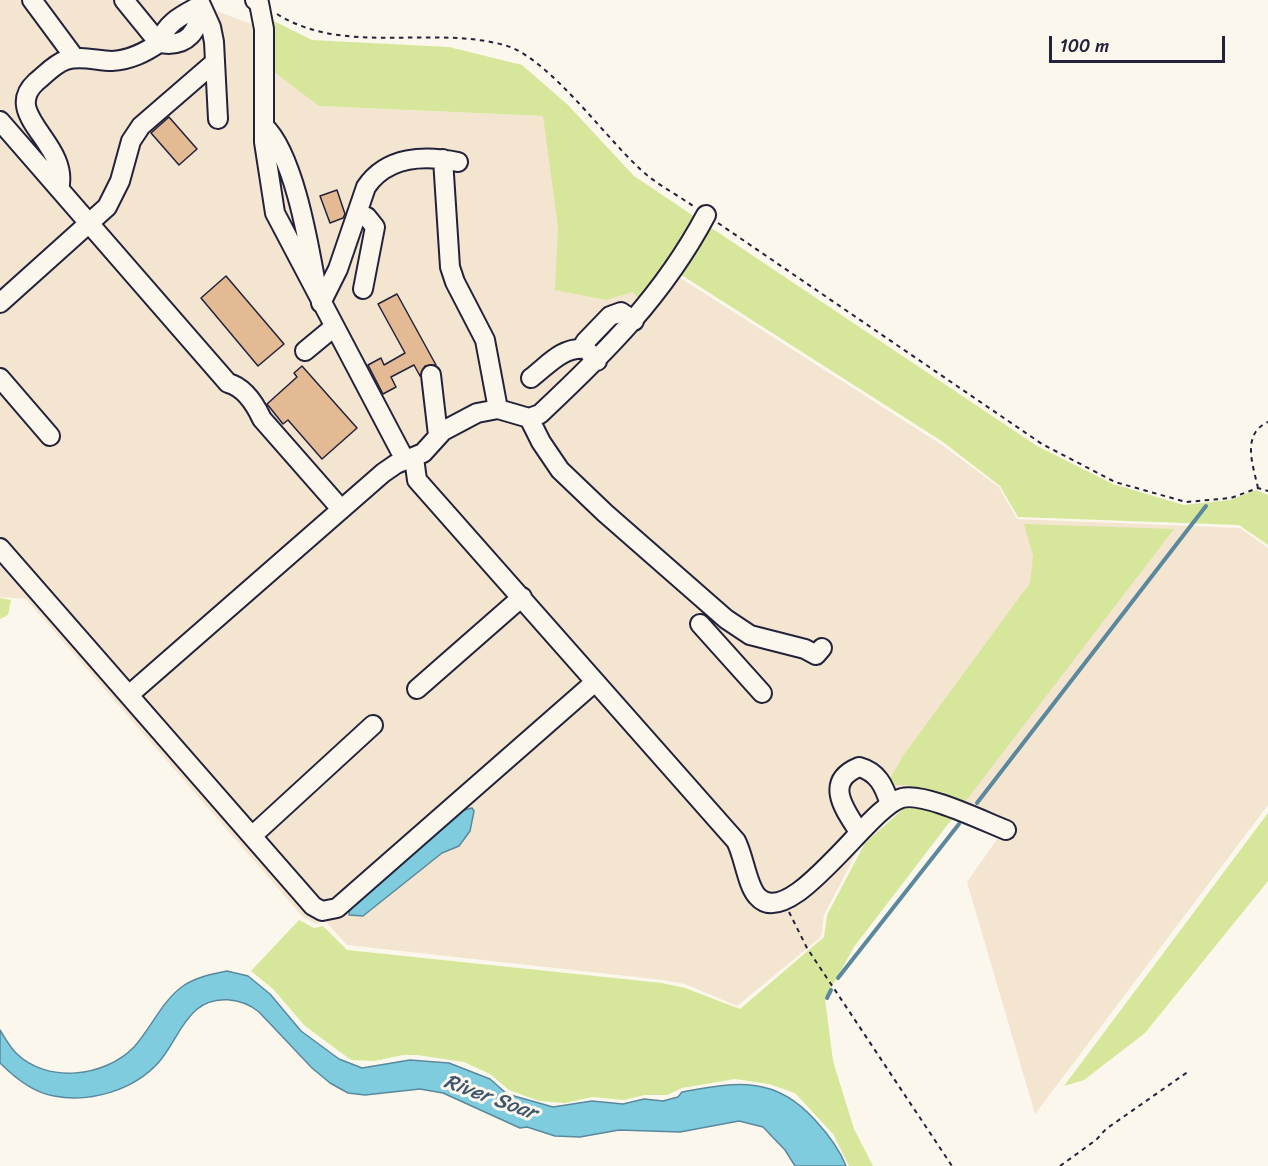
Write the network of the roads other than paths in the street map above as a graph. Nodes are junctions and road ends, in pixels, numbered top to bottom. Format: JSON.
{"nodes":[{"id":1,"x":32,"y":0,"type":"edge"},
{"id":2,"x":124,"y":0,"type":"edge"},
{"id":3,"x":202,"y":2,"type":"edge"},
{"id":4,"x":257,"y":2,"type":"edge"},
{"id":5,"x":159,"y":43,"type":"junction"},
{"id":6,"x":75,"y":58,"type":"junction"},
{"id":7,"x":215,"y":62,"type":"junction"},
{"id":8,"x":218,"y":118,"type":"dead end"},
{"id":9,"x":0,"y":121,"type":"edge"},
{"id":10,"x":264,"y":126,"type":"junction"},
{"id":11,"x":59,"y":189,"type":"junction"},
{"id":12,"x":357,"y":213,"type":"junction"},
{"id":13,"x":706,"y":215,"type":"road end"},
{"id":14,"x":90,"y":225,"type":"junction"},
{"id":15,"x":363,"y":289,"type":"dead end"},
{"id":16,"x":319,"y":298,"type":"junction"},
{"id":17,"x":0,"y":303,"type":"edge"},
{"id":18,"x":334,"y":327,"type":"junction"},
{"id":19,"x":305,"y":351,"type":"dead end"},
{"id":20,"x":591,"y":355,"type":"junction"},
{"id":21,"x":431,"y":375,"type":"dead end"},
{"id":22,"x":0,"y":378,"type":"edge"},
{"id":23,"x":531,"y":378,"type":"dead end"},
{"id":24,"x":498,"y":409,"type":"junction"},
{"id":25,"x":529,"y":418,"type":"junction"},
{"id":26,"x":438,"y":435,"type":"junction"},
{"id":27,"x":50,"y":436,"type":"dead end"},
{"id":28,"x":410,"y":459,"type":"junction"},
{"id":29,"x":341,"y":509,"type":"junction"},
{"id":30,"x":0,"y":548,"type":"edge"},
{"id":31,"x":522,"y":597,"type":"junction"},
{"id":32,"x":732,"y":623,"type":"junction"},
{"id":33,"x":700,"y":624,"type":"dead end"},
{"id":34,"x":715,"y":640,"type":"junction"},
{"id":35,"x":822,"y":648,"type":"dead end"},
{"id":36,"x":595,"y":682,"type":"junction"},
{"id":37,"x":417,"y":689,"type":"dead end"},
{"id":38,"x":762,"y":693,"type":"dead end"},
{"id":39,"x":130,"y":694,"type":"junction"},
{"id":40,"x":373,"y":726,"type":"dead end"},
{"id":41,"x":890,"y":804,"type":"junction"},
{"id":42,"x":1006,"y":830,"type":"dead end"},
{"id":43,"x":859,"y":832,"type":"junction"},
{"id":44,"x":252,"y":836,"type":"junction"}],
"edges":[{"from":1,"to":6,"type":"lane"},
{"from":2,"to":5,"type":"lane"},
{"from":3,"to":5,"type":"lane"},
{"from":3,"to":7,"type":"lane"},
{"from":4,"to":10,"type":"lane"},
{"from":5,"to":6,"type":"lane"},
{"from":6,"to":11,"type":"lane"},
{"from":7,"to":8,"type":"lane"},
{"from":7,"to":14,"type":"lane"},
{"from":9,"to":11,"type":"lane"},
{"from":10,"to":16,"type":"lane"},
{"from":10,"to":16,"type":"lane"},
{"from":11,"to":14,"type":"lane"},
{"from":12,"to":15,"type":"lane"},
{"from":12,"to":16,"type":"lane"},
{"from":12,"to":24,"type":"lane"},
{"from":13,"to":20,"type":"lane"},
{"from":14,"to":17,"type":"lane"},
{"from":14,"to":29,"type":"lane"},
{"from":16,"to":18,"type":"lane"},
{"from":18,"to":19,"type":"lane"},
{"from":18,"to":28,"type":"lane"},
{"from":20,"to":23,"type":"lane"},
{"from":20,"to":25,"type":"lane"},
{"from":21,"to":26,"type":"lane"},
{"from":22,"to":27,"type":"lane"},
{"from":24,"to":25,"type":"lane"},
{"from":24,"to":26,"type":"lane"},
{"from":25,"to":32,"type":"lane"},
{"from":26,"to":28,"type":"lane"},
{"from":28,"to":29,"type":"lane"},
{"from":28,"to":31,"type":"lane"},
{"from":29,"to":39,"type":"lane"},
{"from":30,"to":39,"type":"lane"},
{"from":31,"to":36,"type":"lane"},
{"from":31,"to":37,"type":"lane"},
{"from":32,"to":34,"type":"lane"},
{"from":32,"to":35,"type":"lane"},
{"from":33,"to":34,"type":"lane"},
{"from":34,"to":38,"type":"lane"},
{"from":36,"to":43,"type":"lane"},
{"from":36,"to":44,"type":"lane"},
{"from":39,"to":44,"type":"lane"},
{"from":40,"to":44,"type":"lane"},
{"from":41,"to":42,"type":"lane"},
{"from":41,"to":43,"type":"lane"},
{"from":41,"to":43,"type":"lane"}]}
